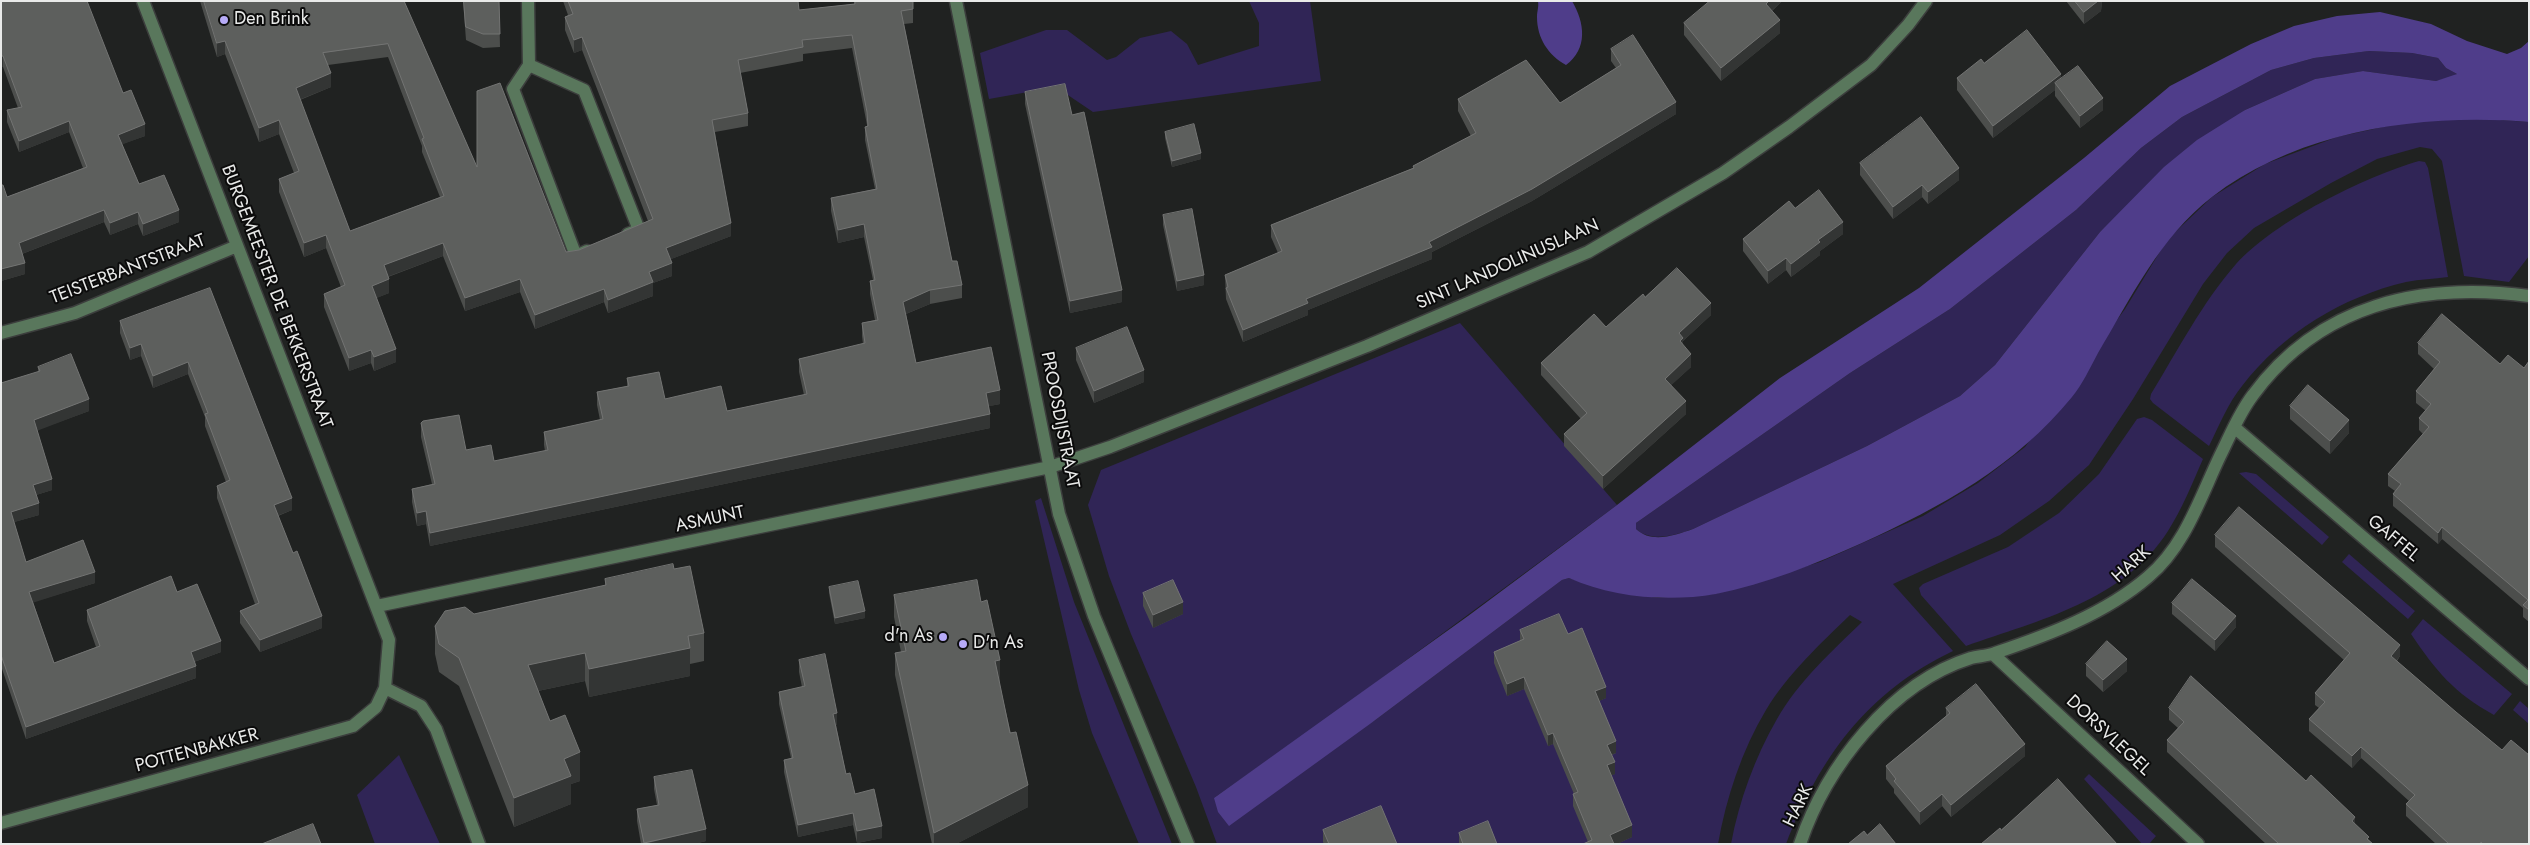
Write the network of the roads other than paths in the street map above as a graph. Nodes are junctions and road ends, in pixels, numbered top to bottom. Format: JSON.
{"nodes":[{"id":1,"x":144,"y":1,"type":"edge"},
{"id":2,"x":528,"y":1,"type":"edge"},
{"id":3,"x":956,"y":1,"type":"edge"},
{"id":4,"x":1926,"y":1,"type":"edge"},
{"id":5,"x":529,"y":64,"type":"junction"},
{"id":6,"x":237,"y":246,"type":"junction"},
{"id":7,"x":2529,"y":296,"type":"edge"},
{"id":8,"x":1,"y":333,"type":"edge"},
{"id":9,"x":2234,"y":427,"type":"junction"},
{"id":10,"x":1050,"y":467,"type":"junction"},
{"id":11,"x":377,"y":606,"type":"junction"},
{"id":12,"x":1993,"y":654,"type":"junction"},
{"id":13,"x":2529,"y":679,"type":"edge"},
{"id":14,"x":385,"y":688,"type":"junction"},
{"id":15,"x":1,"y":823,"type":"edge"},
{"id":16,"x":479,"y":844,"type":"edge"},
{"id":17,"x":1188,"y":844,"type":"edge"},
{"id":18,"x":1800,"y":844,"type":"edge"},
{"id":19,"x":2198,"y":844,"type":"edge"}],
"edges":[{"from":1,"to":6,"type":"street","name":"BURGEMEESTER DE BEKKERSTRAAT"},
{"from":2,"to":5,"type":"street"},
{"from":3,"to":10,"type":"street","name":"PROOSDIJSTRAAT"},
{"from":4,"to":10,"type":"street","name":"SINT LANDOLINUSLAAN"},
{"from":5,"to":5,"type":"street"},
{"from":6,"to":8,"type":"street","name":"TEISTERBANTSTRAAT"},
{"from":6,"to":11,"type":"street","name":"BURGEMEESTER DE BEKKERSTRAAT"},
{"from":7,"to":9,"type":"street","name":"HARK"},
{"from":9,"to":12,"type":"street","name":"HARK"},
{"from":9,"to":13,"type":"street","name":"GAFFEL"},
{"from":10,"to":11,"type":"street","name":"ASMUNT"},
{"from":10,"to":17,"type":"street","name":"PROOSDIJSTRAAT"},
{"from":11,"to":14,"type":"street","name":"POTTENBAKKER"},
{"from":12,"to":18,"type":"street","name":"HARK"},
{"from":12,"to":19,"type":"street","name":"DORSVLEGEL"},
{"from":14,"to":15,"type":"street","name":"POTTENBAKKER"},
{"from":14,"to":16,"type":"street"}]}
